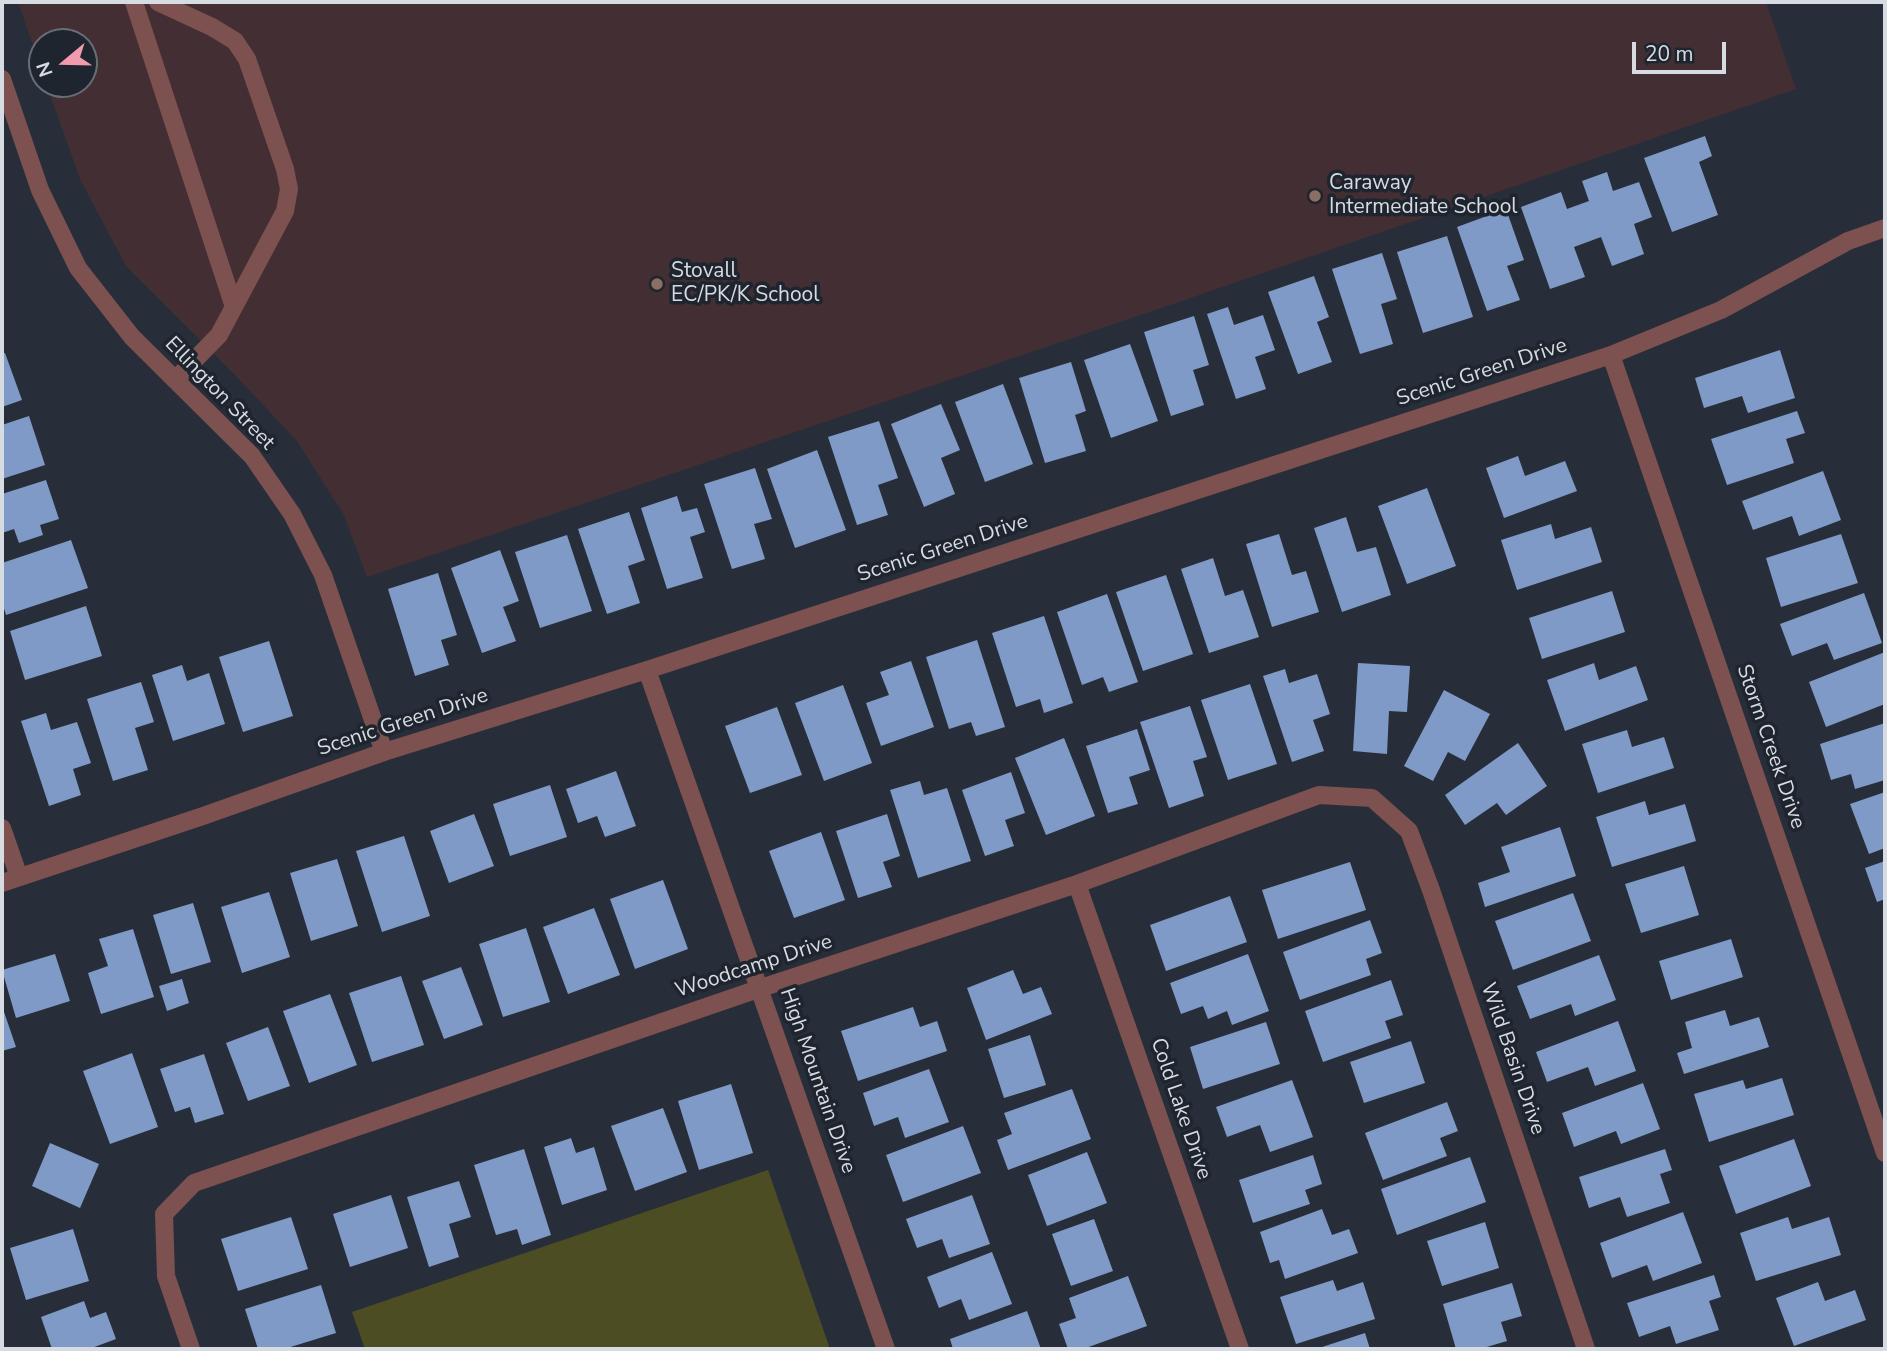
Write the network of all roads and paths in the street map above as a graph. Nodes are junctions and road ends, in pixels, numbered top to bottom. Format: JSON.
{"nodes":[{"id":1,"x":134,"y":2,"type":"edge"},
{"id":2,"x":158,"y":2,"type":"edge"},
{"id":3,"x":2,"y":79,"type":"edge"},
{"id":4,"x":1885,"y":228,"type":"edge"},
{"id":5,"x":234,"y":307,"type":"junction"},
{"id":6,"x":1611,"y":355,"type":"junction"},
{"id":7,"x":175,"y":380,"type":"junction"},
{"id":8,"x":648,"y":670,"type":"junction"},
{"id":9,"x":384,"y":752,"type":"junction"},
{"id":10,"x":1372,"y":798,"type":"joint"},
{"id":11,"x":2,"y":828,"type":"edge"},
{"id":12,"x":10,"y":880,"type":"edge"},
{"id":13,"x":1077,"y":884,"type":"junction"},
{"id":14,"x":761,"y":988,"type":"junction"},
{"id":15,"x":1885,"y":1153,"type":"edge"},
{"id":16,"x":191,"y":1349,"type":"edge"},
{"id":17,"x":886,"y":1349,"type":"edge"},
{"id":18,"x":1240,"y":1349,"type":"edge"},
{"id":19,"x":1586,"y":1349,"type":"edge"}],
"edges":[{"from":1,"to":5,"type":"street"},
{"from":2,"to":5,"type":"street"},
{"from":3,"to":7,"type":"street","name":"Ellington Street"},
{"from":4,"to":6,"type":"street","name":"Scenic Green Drive"},
{"from":5,"to":7,"type":"street"},
{"from":6,"to":8,"type":"street","name":"Scenic Green Drive"},
{"from":6,"to":15,"type":"street","name":"Storm Creek Drive"},
{"from":7,"to":9,"type":"street","name":"Ellington Street"},
{"from":8,"to":9,"type":"street","name":"Scenic Green Drive"},
{"from":8,"to":14,"type":"street","name":"High Mountain Drive"},
{"from":9,"to":12,"type":"street","name":"Scenic Green Drive"},
{"from":10,"to":13,"type":"street","name":"Woodcamp Drive"},
{"from":10,"to":19,"type":"street","name":"Wild Basin Drive"},
{"from":11,"to":12,"type":"street"},
{"from":13,"to":14,"type":"street","name":"Woodcamp Drive"},
{"from":13,"to":18,"type":"street","name":"Cold Lake Drive"},
{"from":14,"to":16,"type":"street","name":"Woodcamp Drive"},
{"from":14,"to":17,"type":"street","name":"High Mountain Drive"}]}
